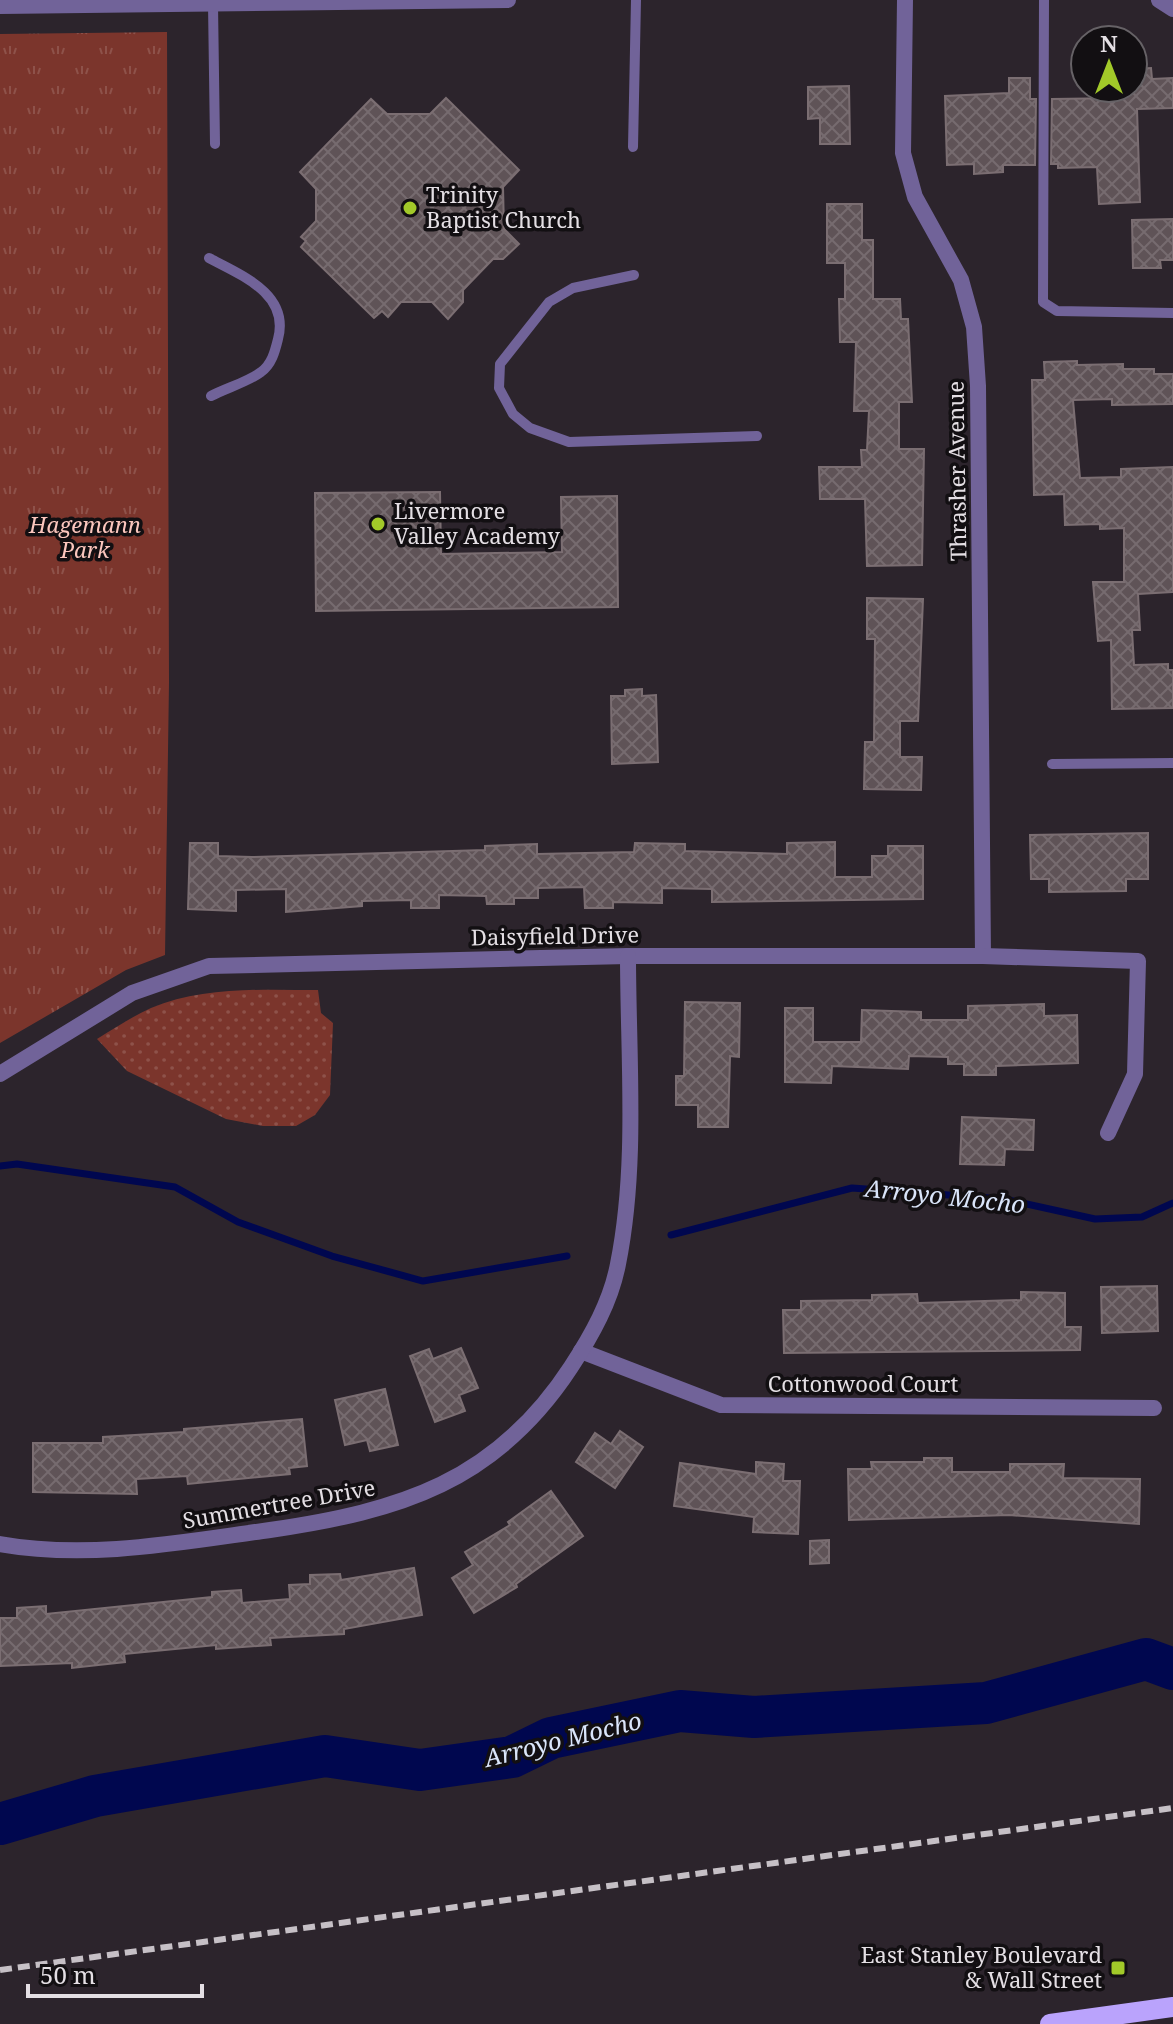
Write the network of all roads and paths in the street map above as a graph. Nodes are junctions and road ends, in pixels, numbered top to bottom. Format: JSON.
{"nodes":[{"id":1,"x":508,"y":0,"type":"edge"},
{"id":2,"x":636,"y":0,"type":"edge"},
{"id":3,"x":905,"y":0,"type":"edge"},
{"id":4,"x":1044,"y":0,"type":"edge"},
{"id":5,"x":1159,"y":0,"type":"edge"},
{"id":6,"x":302,"y":1,"type":"edge"},
{"id":7,"x":39,"y":2,"type":"edge"},
{"id":8,"x":213,"y":4,"type":"junction"},
{"id":9,"x":0,"y":6,"type":"edge"},
{"id":10,"x":1173,"y":9,"type":"edge"},
{"id":11,"x":215,"y":144,"type":"dead end"},
{"id":12,"x":633,"y":147,"type":"dead end"},
{"id":13,"x":209,"y":258,"type":"dead end"},
{"id":14,"x":634,"y":275,"type":"dead end"},
{"id":15,"x":1173,"y":313,"type":"edge"},
{"id":16,"x":211,"y":396,"type":"dead end"},
{"id":17,"x":757,"y":436,"type":"dead end"},
{"id":18,"x":1173,"y":763,"type":"edge"},
{"id":19,"x":1052,"y":764,"type":"dead end"},
{"id":20,"x":628,"y":956,"type":"junction"},
{"id":21,"x":983,"y":956,"type":"junction"},
{"id":22,"x":0,"y":1074,"type":"edge"},
{"id":23,"x":1108,"y":1133,"type":"dead end"},
{"id":24,"x":581,"y":1351,"type":"junction"},
{"id":25,"x":1154,"y":1408,"type":"dead end"},
{"id":26,"x":0,"y":1544,"type":"edge"},
{"id":27,"x":1173,"y":2007,"type":"edge"},
{"id":28,"x":1050,"y":2024,"type":"edge"}],
"edges":[{"from":1,"to":6,"type":"street"},
{"from":2,"to":12,"type":"lane"},
{"from":3,"to":21,"type":"street","name":"Thrasher Avenue"},
{"from":4,"to":15,"type":"lane"},
{"from":5,"to":10,"type":"street"},
{"from":6,"to":8,"type":"street"},
{"from":7,"to":8,"type":"street"},
{"from":7,"to":9,"type":"street"},
{"from":8,"to":11,"type":"lane"},
{"from":13,"to":16,"type":"lane"},
{"from":14,"to":17,"type":"lane"},
{"from":18,"to":19,"type":"lane"},
{"from":20,"to":21,"type":"street","name":"Daisyfield Drive"},
{"from":20,"to":22,"type":"street","name":"Daisyfield Drive"},
{"from":20,"to":24,"type":"street","name":"Summertree Drive"},
{"from":21,"to":23,"type":"street","name":"Daisyfield Drive"},
{"from":24,"to":25,"type":"street","name":"Cottonwood Court"},
{"from":24,"to":26,"type":"street","name":"Summertree Drive"},
{"from":27,"to":28,"type":"main road"}]}
